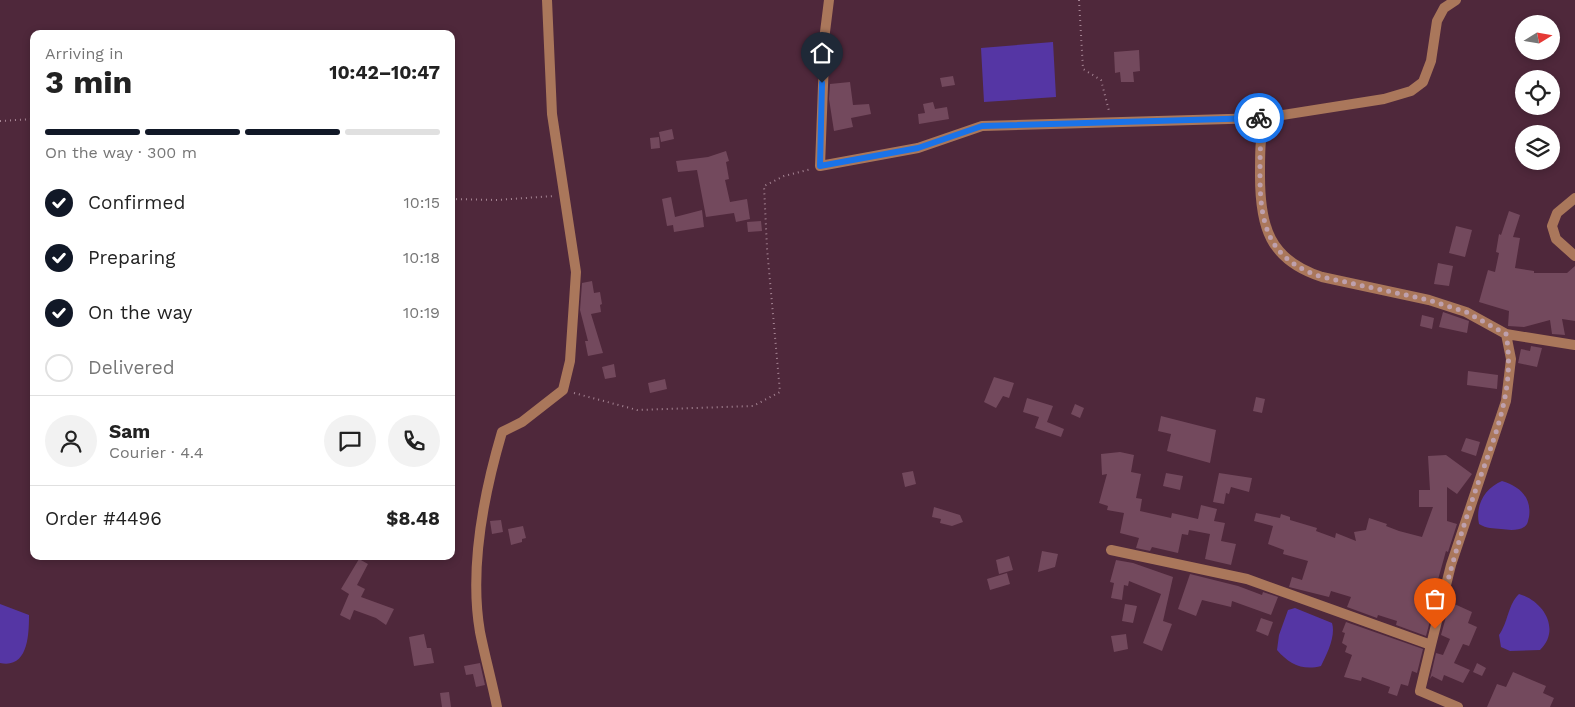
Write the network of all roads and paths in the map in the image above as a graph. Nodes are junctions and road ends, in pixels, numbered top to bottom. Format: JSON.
{"nodes":[{"id":1,"x":547,"y":0,"type":"edge"},
{"id":2,"x":829,"y":0,"type":"edge"},
{"id":3,"x":1079,"y":0,"type":"edge"},
{"id":4,"x":1456,"y":0,"type":"edge"},
{"id":5,"x":30,"y":118,"type":"edge"},
{"id":6,"x":1264,"y":118,"type":"junction"},
{"id":7,"x":0,"y":121,"type":"edge"},
{"id":8,"x":1109,"y":123,"type":"junction"},
{"id":9,"x":820,"y":166,"type":"junction"},
{"id":10,"x":564,"y":196,"type":"junction"},
{"id":11,"x":1575,"y":198,"type":"edge"},
{"id":12,"x":455,"y":199,"type":"edge"},
{"id":13,"x":1575,"y":256,"type":"edge"},
{"id":14,"x":1506,"y":334,"type":"junction"},
{"id":15,"x":1575,"y":345,"type":"edge"},
{"id":16,"x":563,"y":390,"type":"junction"},
{"id":17,"x":1111,"y":550,"type":"dead end"},
{"id":18,"x":1431,"y":645,"type":"junction"},
{"id":19,"x":497,"y":707,"type":"edge"},
{"id":20,"x":1458,"y":707,"type":"edge"}],
"edges":[{"from":1,"to":10,"type":"street"},
{"from":2,"to":9,"type":"street"},
{"from":3,"to":8,"type":"path"},
{"from":4,"to":6,"type":"street"},
{"from":5,"to":7,"type":"path"},
{"from":6,"to":8,"type":"street"},
{"from":6,"to":14,"type":"street"},
{"from":8,"to":9,"type":"street"},
{"from":9,"to":16,"type":"path"},
{"from":10,"to":12,"type":"path"},
{"from":10,"to":16,"type":"street"},
{"from":11,"to":13,"type":"street"},
{"from":14,"to":15,"type":"street"},
{"from":14,"to":18,"type":"street"},
{"from":16,"to":19,"type":"street"},
{"from":17,"to":18,"type":"street"},
{"from":18,"to":20,"type":"street"}]}
